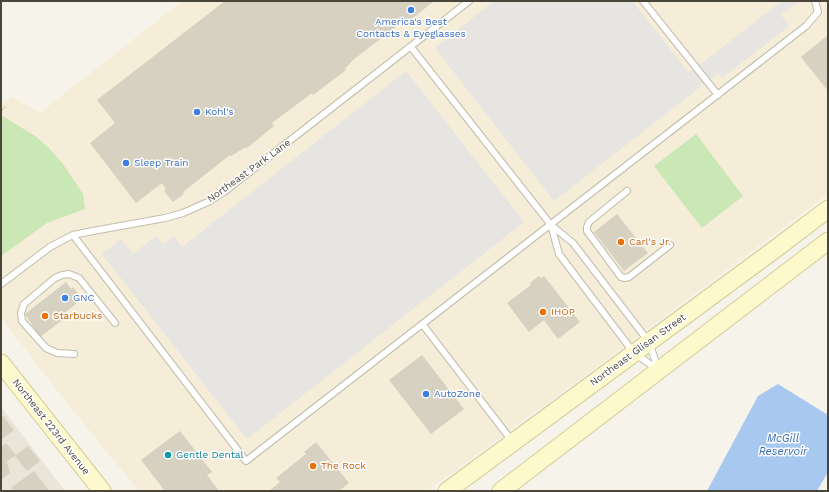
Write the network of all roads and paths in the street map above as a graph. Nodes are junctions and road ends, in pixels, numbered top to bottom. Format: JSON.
{"nodes":[{"id":1,"x":469,"y":1,"type":"edge"},
{"id":2,"x":642,"y":1,"type":"edge"},
{"id":3,"x":815,"y":1,"type":"edge"},
{"id":4,"x":411,"y":47,"type":"junction"},
{"id":5,"x":718,"y":95,"type":"junction"},
{"id":6,"x":5,"y":107,"type":"dead end"},
{"id":7,"x":1,"y":110,"type":"edge"},
{"id":8,"x":627,"y":191,"type":"dead end"},
{"id":9,"x":828,"y":209,"type":"edge"},
{"id":10,"x":551,"y":225,"type":"junction"},
{"id":11,"x":73,"y":235,"type":"junction"},
{"id":12,"x":828,"y":241,"type":"edge"},
{"id":13,"x":670,"y":245,"type":"dead end"},
{"id":14,"x":1,"y":284,"type":"edge"},
{"id":15,"x":115,"y":323,"type":"dead end"},
{"id":16,"x":423,"y":325,"type":"junction"},
{"id":17,"x":649,"y":342,"type":"junction"},
{"id":18,"x":634,"y":353,"type":"junction"},
{"id":19,"x":74,"y":354,"type":"dead end"},
{"id":20,"x":1,"y":363,"type":"edge"},
{"id":21,"x":659,"y":370,"type":"junction"},
{"id":22,"x":513,"y":442,"type":"junction"},
{"id":23,"x":511,"y":486,"type":"edge"},
{"id":24,"x":102,"y":491,"type":"edge"},
{"id":25,"x":447,"y":491,"type":"edge"}],
"edges":[{"from":1,"to":4,"type":"lane","name":"Northeast Park Lane"},
{"from":2,"to":5,"type":"lane"},
{"from":3,"to":5,"type":"lane"},
{"from":4,"to":10,"type":"lane"},
{"from":4,"to":11,"type":"lane","name":"Northeast Park Lane"},
{"from":5,"to":10,"type":"lane"},
{"from":6,"to":7,"type":"path"},
{"from":8,"to":13,"type":"lane"},
{"from":9,"to":17,"type":"main road","name":"Northeast Glisan Street"},
{"from":10,"to":16,"type":"lane"},
{"from":10,"to":17,"type":"lane"},
{"from":10,"to":18,"type":"lane"},
{"from":11,"to":14,"type":"lane","name":"Northeast Park Lane"},
{"from":11,"to":16,"type":"lane"},
{"from":12,"to":21,"type":"main road"},
{"from":15,"to":19,"type":"lane"},
{"from":16,"to":22,"type":"lane"},
{"from":17,"to":18,"type":"main road","name":"Northeast Glisan Street"},
{"from":17,"to":21,"type":"lane"},
{"from":18,"to":21,"type":"lane"},
{"from":18,"to":22,"type":"main road","name":"Northeast Glisan Street"},
{"from":20,"to":24,"type":"main road","name":"Northeast 223rd Avenue"},
{"from":21,"to":23,"type":"main road"},
{"from":22,"to":25,"type":"main road","name":"Northeast Glisan Street"}]}
